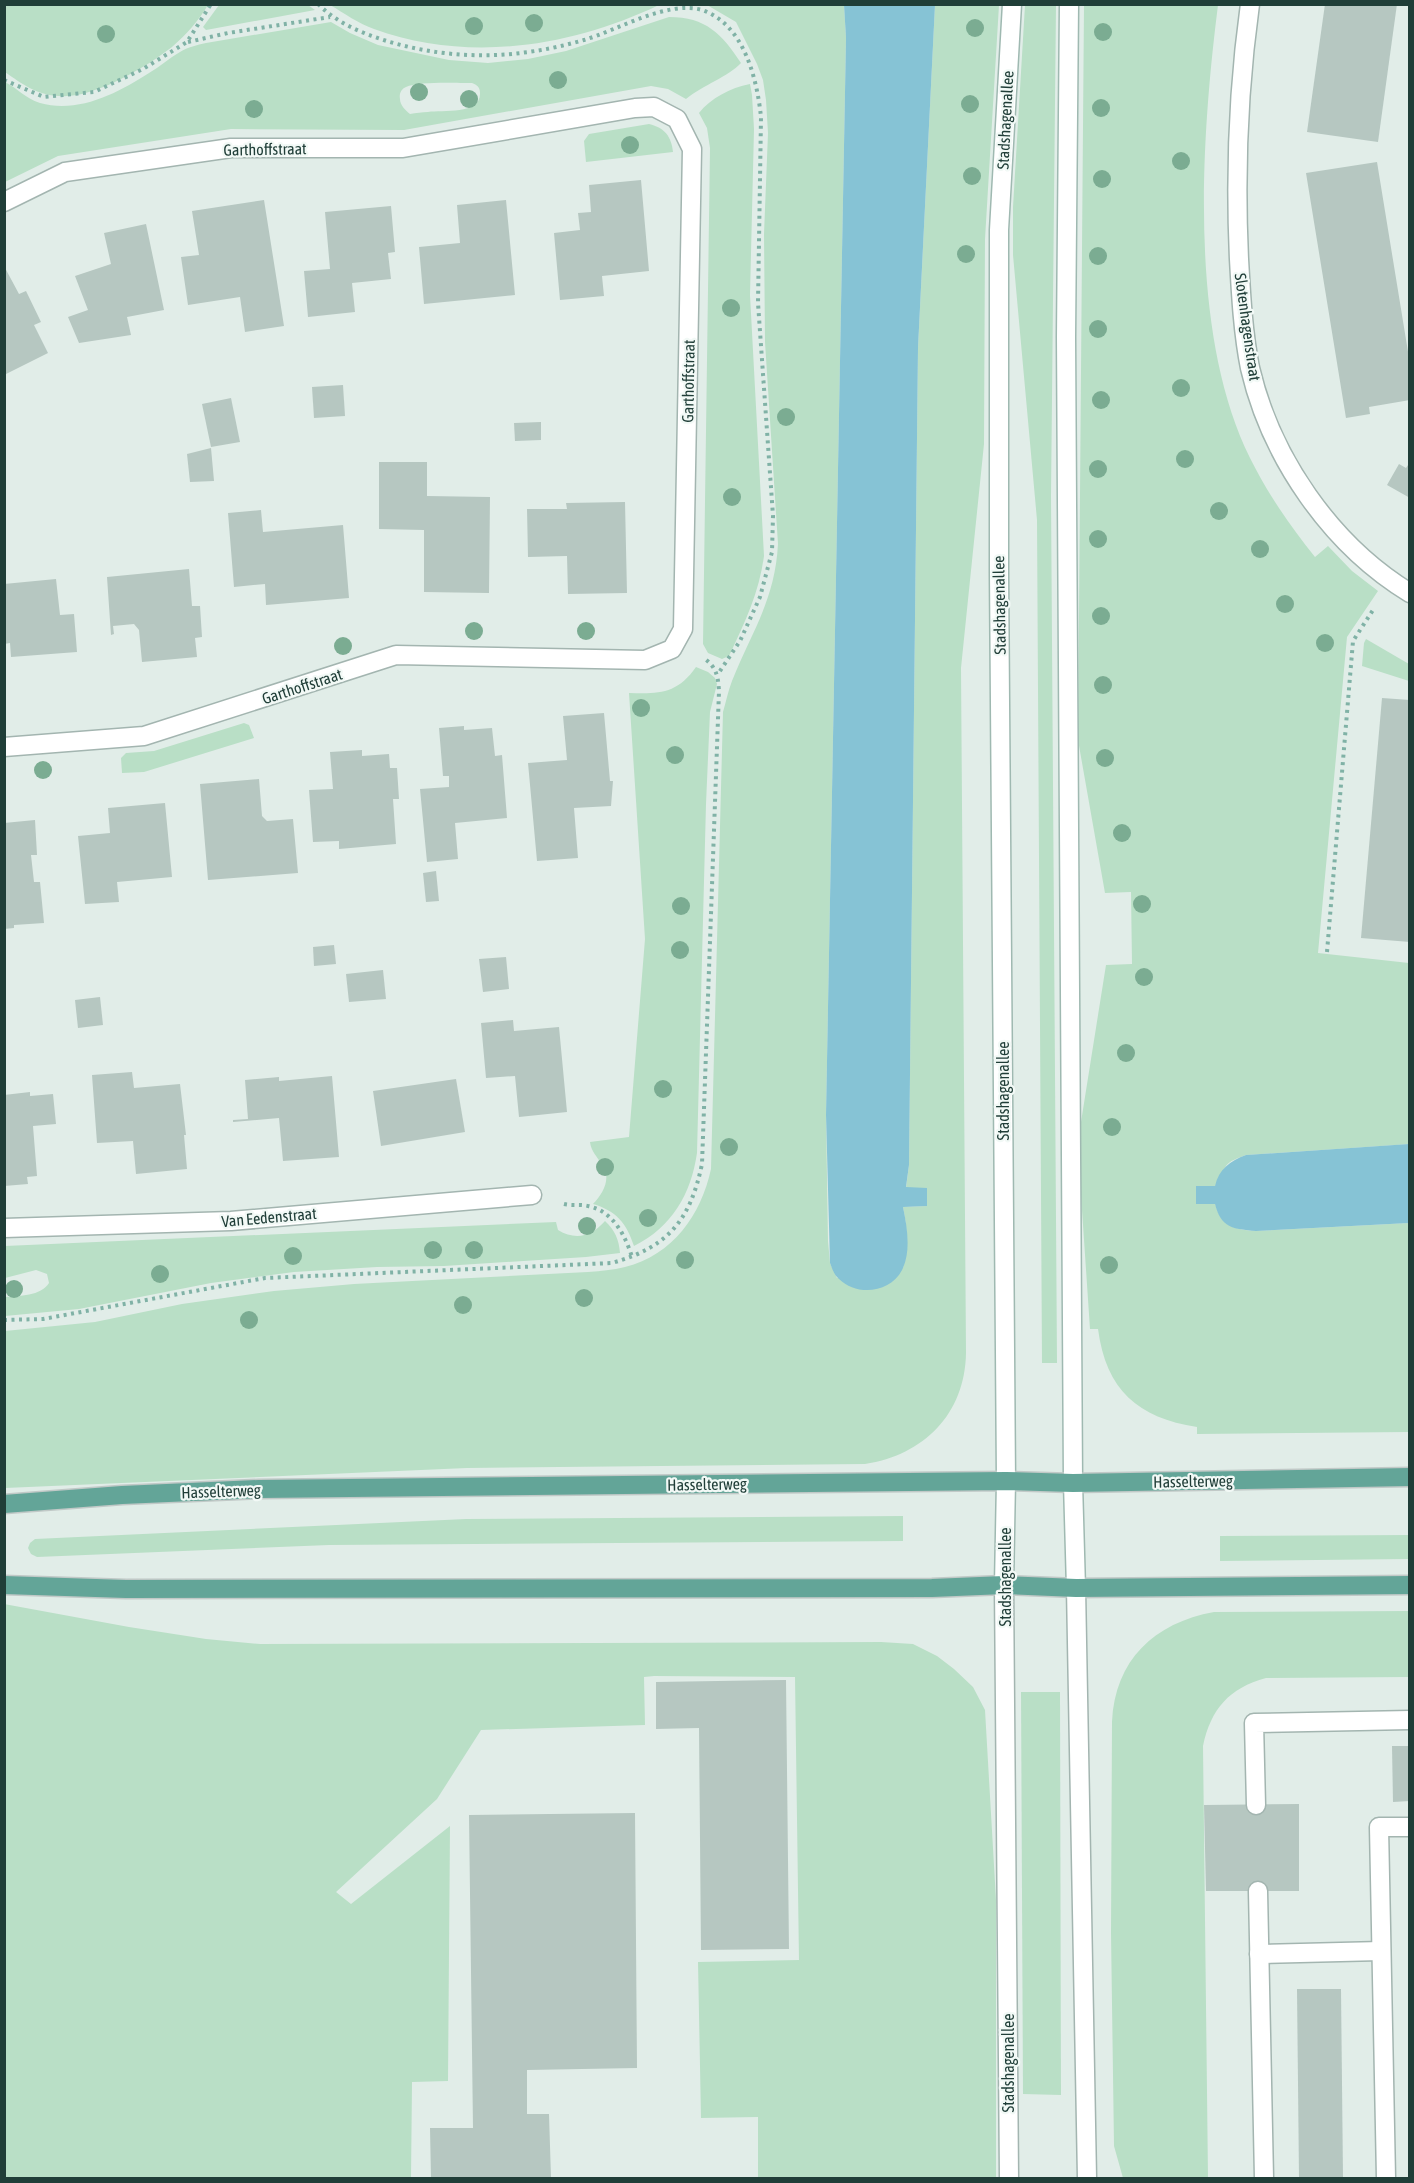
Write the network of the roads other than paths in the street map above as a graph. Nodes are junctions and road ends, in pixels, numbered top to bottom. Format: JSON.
{"nodes":[{"id":1,"x":1012,"y":4,"type":"edge"},
{"id":2,"x":1069,"y":4,"type":"edge"},
{"id":3,"x":1250,"y":4,"type":"edge"},
{"id":4,"x":4,"y":202,"type":"edge"},
{"id":5,"x":1410,"y":593,"type":"edge"},
{"id":6,"x":4,"y":747,"type":"edge"},
{"id":7,"x":532,"y":1195,"type":"road end"},
{"id":8,"x":4,"y":1228,"type":"edge"},
{"id":9,"x":1410,"y":1477,"type":"edge"},
{"id":10,"x":1006,"y":1481,"type":"junction"},
{"id":11,"x":1073,"y":1483,"type":"junction"},
{"id":12,"x":4,"y":1504,"type":"edge"},
{"id":13,"x":4,"y":1585,"type":"edge"},
{"id":14,"x":1410,"y":1585,"type":"edge"},
{"id":15,"x":1004,"y":1586,"type":"junction"},
{"id":16,"x":1076,"y":1588,"type":"junction"},
{"id":17,"x":1410,"y":1720,"type":"edge"},
{"id":18,"x":1256,"y":1805,"type":"dead end"},
{"id":19,"x":1410,"y":1827,"type":"edge"},
{"id":20,"x":1258,"y":1891,"type":"dead end"},
{"id":21,"x":1381,"y":1951,"type":"junction"},
{"id":22,"x":1259,"y":1954,"type":"junction"},
{"id":23,"x":1009,"y":2178,"type":"edge"},
{"id":24,"x":1087,"y":2178,"type":"edge"},
{"id":25,"x":1264,"y":2178,"type":"edge"},
{"id":26,"x":1386,"y":2178,"type":"edge"}],
"edges":[{"from":1,"to":10,"type":"street","name":"Stadshagenallee"},
{"from":2,"to":11,"type":"street"},
{"from":3,"to":5,"type":"street","name":"Slotenhagenstraat"},
{"from":4,"to":6,"type":"street","name":"Garthoffstraat"},
{"from":7,"to":8,"type":"street","name":"Van Eedenstraat"},
{"from":9,"to":11,"type":"main road","name":"Hasselterweg"},
{"from":10,"to":11,"type":"main road","name":"Hasselterweg"},
{"from":10,"to":12,"type":"main road","name":"Hasselterweg"},
{"from":10,"to":15,"type":"street","name":"Stadshagenallee"},
{"from":11,"to":16,"type":"street"},
{"from":13,"to":15,"type":"main road"},
{"from":14,"to":16,"type":"main road"},
{"from":15,"to":16,"type":"main road"},
{"from":15,"to":23,"type":"street","name":"Stadshagenallee"},
{"from":16,"to":24,"type":"street"},
{"from":17,"to":18,"type":"street"},
{"from":19,"to":21,"type":"street"},
{"from":20,"to":22,"type":"street"},
{"from":21,"to":22,"type":"street"},
{"from":21,"to":26,"type":"street"},
{"from":22,"to":25,"type":"street"}]}
